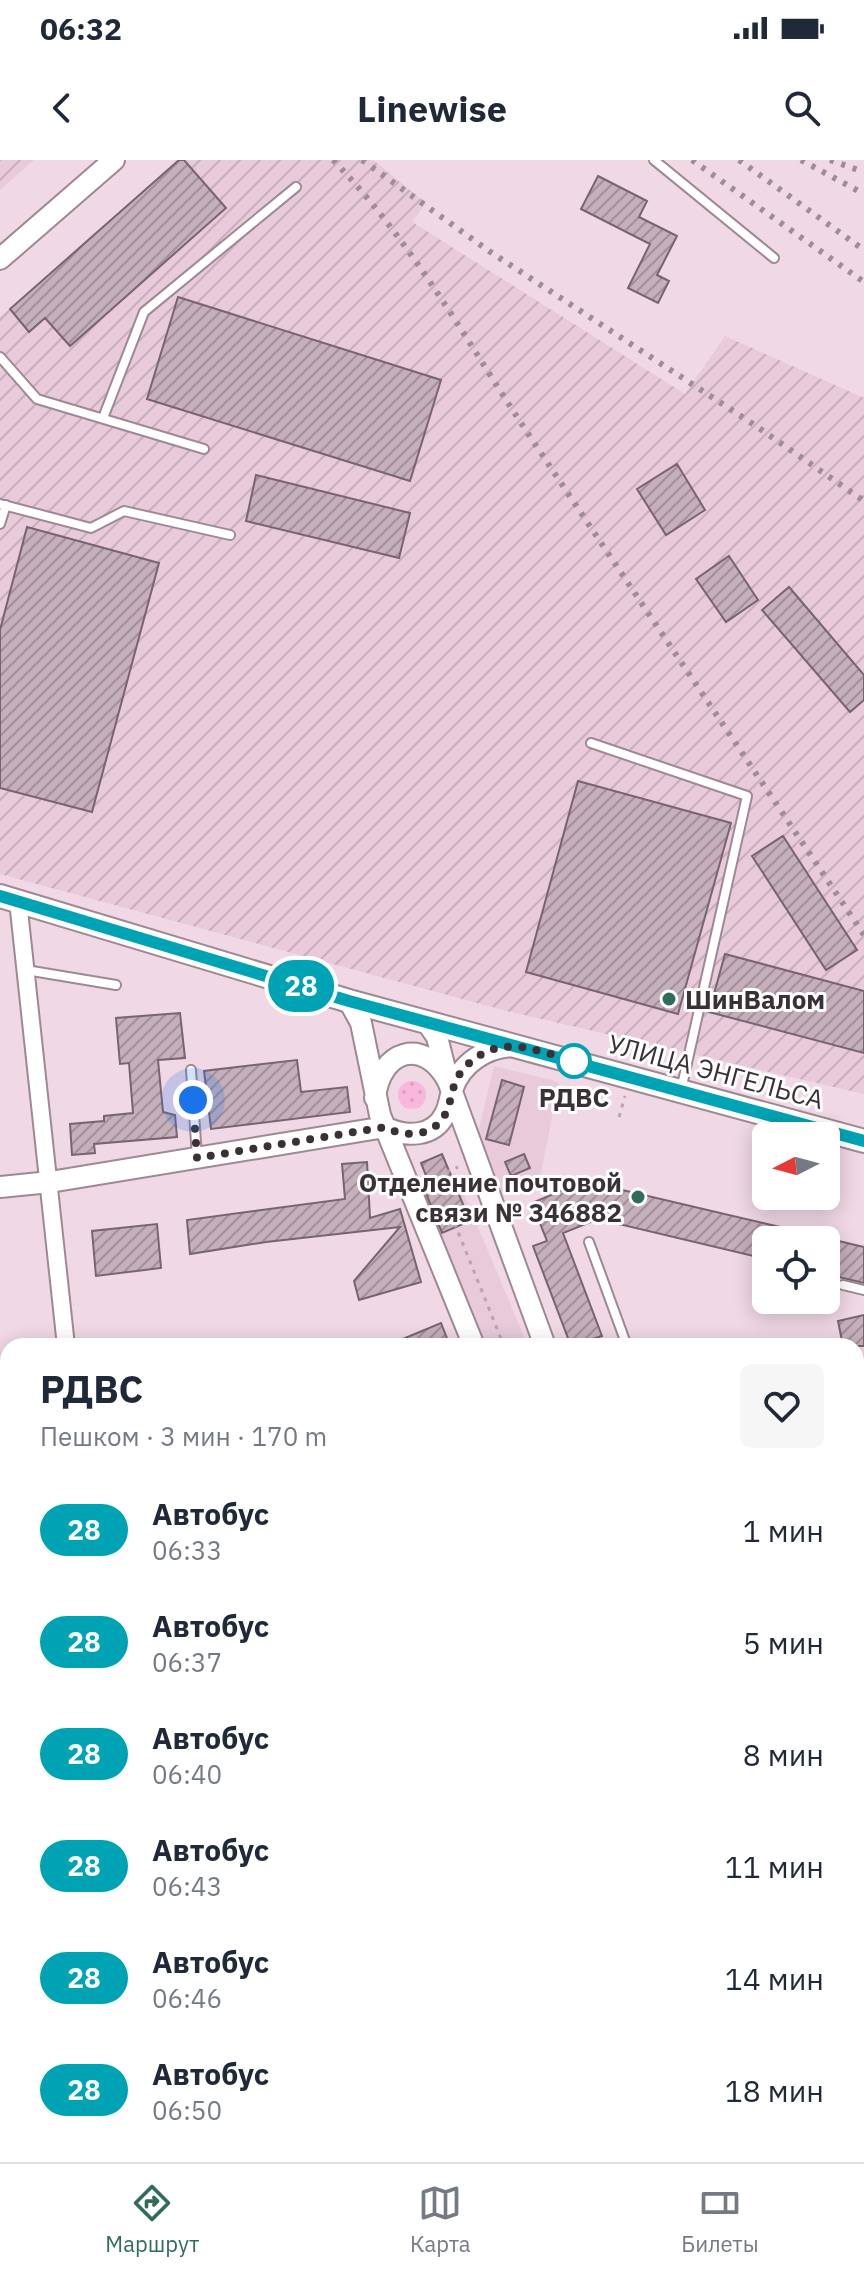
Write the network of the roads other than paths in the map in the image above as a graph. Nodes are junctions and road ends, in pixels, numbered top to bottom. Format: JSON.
{"nodes":[{"id":1,"x":114,"y":160,"type":"edge"},
{"id":2,"x":654,"y":160,"type":"edge"},
{"id":3,"x":296,"y":187,"type":"dead end"},
{"id":4,"x":774,"y":258,"type":"dead end"},
{"id":5,"x":0,"y":259,"type":"edge"},
{"id":6,"x":0,"y":357,"type":"edge"},
{"id":7,"x":103,"y":418,"type":"junction"},
{"id":8,"x":204,"y":449,"type":"dead end"},
{"id":9,"x":3,"y":504,"type":"edge"},
{"id":10,"x":0,"y":524,"type":"edge"},
{"id":11,"x":230,"y":535,"type":"dead end"},
{"id":12,"x":591,"y":743,"type":"dead end"},
{"id":13,"x":9,"y":899,"type":"edge"},
{"id":14,"x":26,"y":969,"type":"junction"},
{"id":15,"x":116,"y":985,"type":"dead end"},
{"id":16,"x":349,"y":1001,"type":"junction"},
{"id":17,"x":426,"y":1021,"type":"junction"},
{"id":18,"x":520,"y":1046,"type":"junction"},
{"id":19,"x":191,"y":1070,"type":"dead end"},
{"id":20,"x":449,"y":1088,"type":"junction"},
{"id":21,"x":680,"y":1090,"type":"junction"},
{"id":22,"x":375,"y":1098,"type":"junction"},
{"id":23,"x":385,"y":1127,"type":"junction"},
{"id":24,"x":864,"y":1141,"type":"edge"},
{"id":25,"x":197,"y":1158,"type":"junction"},
{"id":26,"x":50,"y":1182,"type":"junction"},
{"id":27,"x":0,"y":1187,"type":"edge"},
{"id":28,"x":589,"y":1242,"type":"dead end"},
{"id":29,"x":843,"y":1285,"type":"dead end"},
{"id":30,"x":864,"y":1290,"type":"edge"},
{"id":31,"x":65,"y":1338,"type":"edge"},
{"id":32,"x":471,"y":1338,"type":"edge"},
{"id":33,"x":542,"y":1338,"type":"edge"},
{"id":34,"x":624,"y":1338,"type":"edge"},
{"id":35,"x":60,"y":2162,"type":"edge"},
{"id":36,"x":83,"y":2162,"type":"edge"}],
"edges":[{"from":1,"to":5,"type":"street"},
{"from":2,"to":4,"type":"lane"},
{"from":3,"to":7,"type":"lane"},
{"from":6,"to":7,"type":"lane"},
{"from":7,"to":8,"type":"lane"},
{"from":9,"to":10,"type":"lane"},
{"from":9,"to":11,"type":"lane"},
{"from":12,"to":21,"type":"lane"},
{"from":13,"to":14,"type":"street"},
{"from":13,"to":16,"type":"main road","name":"УЛИЦА ЭНГЕЛЬСА"},
{"from":14,"to":15,"type":"lane"},
{"from":14,"to":26,"type":"street"},
{"from":16,"to":17,"type":"main road","name":"УЛИЦА ЭНГЕЛЬСА"},
{"from":16,"to":22,"type":"street"},
{"from":17,"to":18,"type":"main road","name":"УЛИЦА ЭНГЕЛЬСА"},
{"from":17,"to":20,"type":"street"},
{"from":18,"to":20,"type":"street"},
{"from":18,"to":21,"type":"main road","name":"УЛИЦА ЭНГЕЛЬСА"},
{"from":19,"to":25,"type":"lane"},
{"from":20,"to":22,"type":"street"},
{"from":20,"to":23,"type":"street"},
{"from":20,"to":33,"type":"street"},
{"from":21,"to":24,"type":"main road","name":"УЛИЦА ЭНГЕЛЬСА"},
{"from":22,"to":23,"type":"street"},
{"from":23,"to":25,"type":"street"},
{"from":23,"to":32,"type":"street"},
{"from":25,"to":26,"type":"street"},
{"from":26,"to":27,"type":"street"},
{"from":26,"to":31,"type":"street"},
{"from":28,"to":34,"type":"lane"},
{"from":29,"to":30,"type":"lane"},
{"from":35,"to":36,"type":"lane"}]}
